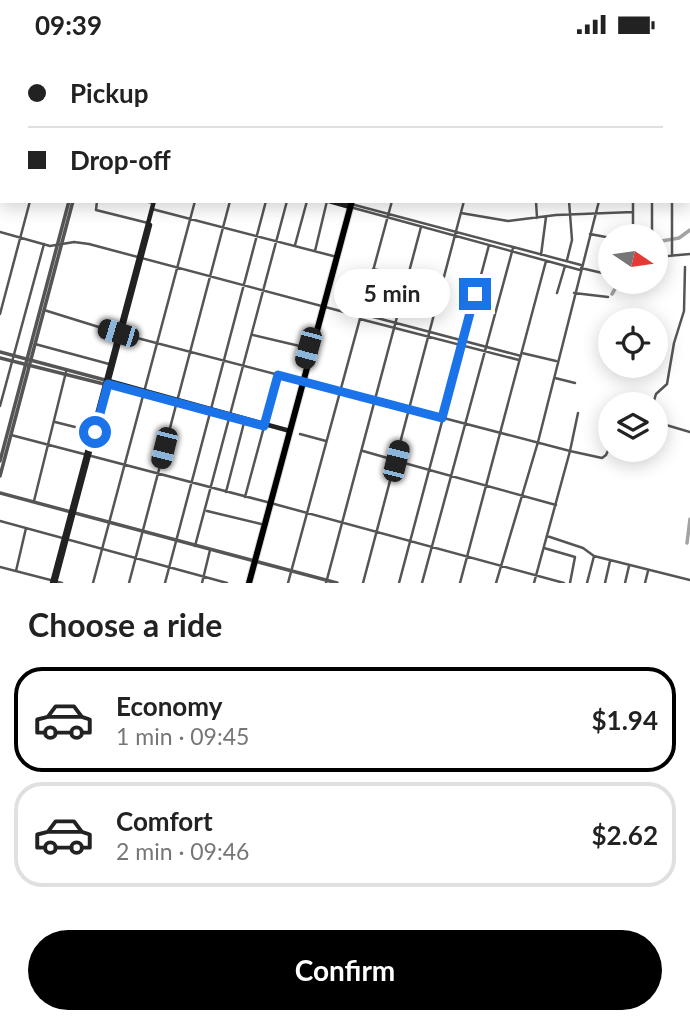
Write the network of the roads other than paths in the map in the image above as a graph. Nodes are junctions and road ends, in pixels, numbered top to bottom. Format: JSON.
{"nodes":[{"id":1,"x":29,"y":203,"type":"edge"},
{"id":2,"x":70,"y":203,"type":"edge"},
{"id":3,"x":97,"y":203,"type":"edge"},
{"id":4,"x":194,"y":203,"type":"edge"},
{"id":5,"x":229,"y":203,"type":"edge"},
{"id":6,"x":265,"y":203,"type":"edge"},
{"id":7,"x":287,"y":203,"type":"edge"},
{"id":8,"x":306,"y":203,"type":"edge"},
{"id":9,"x":327,"y":203,"type":"edge"},
{"id":10,"x":348,"y":203,"type":"edge"},
{"id":11,"x":391,"y":203,"type":"edge"},
{"id":12,"x":464,"y":203,"type":"edge"},
{"id":13,"x":537,"y":203,"type":"edge"},
{"id":14,"x":569,"y":203,"type":"edge"},
{"id":15,"x":598,"y":203,"type":"edge"},
{"id":16,"x":633,"y":203,"type":"edge"},
{"id":17,"x":652,"y":203,"type":"edge"},
{"id":18,"x":672,"y":203,"type":"edge"},
{"id":19,"x":154,"y":205,"type":"edge"},
{"id":20,"x":633,"y":212,"type":"junction"},
{"id":21,"x":461,"y":213,"type":"junction"},
{"id":22,"x":596,"y":213,"type":"junction"},
{"id":23,"x":569,"y":215,"type":"junction"},
{"id":24,"x":388,"y":216,"type":"junction"},
{"id":25,"x":190,"y":217,"type":"junction"},
{"id":26,"x":545,"y":217,"type":"junction"},
{"id":27,"x":537,"y":218,"type":"junction"},
{"id":28,"x":148,"y":223,"type":"junction"},
{"id":29,"x":632,"y":224,"type":"edge"},
{"id":30,"x":652,"y":224,"type":"edge"},
{"id":31,"x":223,"y":227,"type":"junction"},
{"id":32,"x":421,"y":227,"type":"junction"},
{"id":33,"x":0,"y":232,"type":"edge"},
{"id":34,"x":456,"y":234,"type":"junction"},
{"id":35,"x":590,"y":234,"type":"junction"},
{"id":36,"x":257,"y":236,"type":"junction"},
{"id":37,"x":598,"y":236,"type":"edge"},
{"id":38,"x":20,"y":238,"type":"junction"},
{"id":39,"x":277,"y":242,"type":"junction"},
{"id":40,"x":44,"y":244,"type":"junction"},
{"id":41,"x":60,"y":244,"type":"junction"},
{"id":42,"x":488,"y":245,"type":"junction"},
{"id":43,"x":295,"y":246,"type":"junction"},
{"id":44,"x":513,"y":250,"type":"junction"},
{"id":45,"x":315,"y":251,"type":"junction"},
{"id":46,"x":690,"y":254,"type":"edge"},
{"id":47,"x":672,"y":255,"type":"junction"},
{"id":48,"x":668,"y":256,"type":"edge"},
{"id":49,"x":140,"y":257,"type":"junction"},
{"id":50,"x":335,"y":257,"type":"junction"},
{"id":51,"x":541,"y":257,"type":"junction"},
{"id":52,"x":546,"y":261,"type":"junction"},
{"id":53,"x":566,"y":264,"type":"junction"},
{"id":54,"x":685,"y":267,"type":"dead end"},
{"id":55,"x":177,"y":268,"type":"junction"},
{"id":56,"x":581,"y":268,"type":"junction"},
{"id":57,"x":373,"y":269,"type":"junction"},
{"id":58,"x":598,"y":272,"type":"edge"},
{"id":59,"x":409,"y":276,"type":"junction"},
{"id":60,"x":211,"y":277,"type":"junction"},
{"id":61,"x":244,"y":285,"type":"junction"},
{"id":62,"x":442,"y":286,"type":"junction"},
{"id":63,"x":264,"y":290,"type":"junction"},
{"id":64,"x":557,"y":293,"type":"dead end"},
{"id":65,"x":574,"y":293,"type":"junction"},
{"id":66,"x":608,"y":297,"type":"dead end"},
{"id":67,"x":322,"y":305,"type":"junction"},
{"id":68,"x":44,"y":310,"type":"junction"},
{"id":69,"x":0,"y":314,"type":"edge"},
{"id":70,"x":361,"y":316,"type":"junction"},
{"id":71,"x":396,"y":326,"type":"junction"},
{"id":72,"x":430,"y":332,"type":"junction"},
{"id":73,"x":120,"y":333,"type":"junction"},
{"id":74,"x":252,"y":335,"type":"junction"},
{"id":75,"x":429,"y":337,"type":"junction"},
{"id":76,"x":464,"y":341,"type":"junction"},
{"id":77,"x":156,"y":342,"type":"junction"},
{"id":78,"x":35,"y":344,"type":"junction"},
{"id":79,"x":463,"y":346,"type":"junction"},
{"id":80,"x":308,"y":348,"type":"junction"},
{"id":81,"x":486,"y":349,"type":"junction"},
{"id":82,"x":190,"y":352,"type":"junction"},
{"id":83,"x":0,"y":355,"type":"edge"},
{"id":84,"x":521,"y":356,"type":"junction"},
{"id":85,"x":13,"y":358,"type":"junction"},
{"id":86,"x":225,"y":361,"type":"junction"},
{"id":87,"x":28,"y":362,"type":"junction"},
{"id":88,"x":557,"y":362,"type":"junction"},
{"id":89,"x":109,"y":364,"type":"junction"},
{"id":90,"x":244,"y":366,"type":"junction"},
{"id":91,"x":66,"y":373,"type":"junction"},
{"id":92,"x":278,"y":375,"type":"junction"},
{"id":93,"x":555,"y":378,"type":"junction"},
{"id":94,"x":302,"y":380,"type":"junction"},
{"id":95,"x":106,"y":382,"type":"junction"},
{"id":96,"x":575,"y":383,"type":"dead end"},
{"id":97,"x":340,"y":391,"type":"junction"},
{"id":98,"x":658,"y":392,"type":"edge"},
{"id":99,"x":143,"y":393,"type":"junction"},
{"id":100,"x":176,"y":401,"type":"junction"},
{"id":101,"x":376,"y":401,"type":"junction"},
{"id":102,"x":0,"y":406,"type":"edge"},
{"id":103,"x":409,"y":409,"type":"junction"},
{"id":104,"x":211,"y":410,"type":"junction"},
{"id":105,"x":578,"y":413,"type":"dead end"},
{"id":106,"x":230,"y":416,"type":"junction"},
{"id":107,"x":442,"y":418,"type":"junction"},
{"id":108,"x":245,"y":420,"type":"junction"},
{"id":109,"x":54,"y":422,"type":"junction"},
{"id":110,"x":264,"y":425,"type":"junction"},
{"id":111,"x":467,"y":425,"type":"junction"},
{"id":112,"x":668,"y":426,"type":"edge"},
{"id":113,"x":79,"y":428,"type":"dead end"},
{"id":114,"x":288,"y":432,"type":"junction"},
{"id":115,"x":690,"y":432,"type":"edge"},
{"id":116,"x":500,"y":433,"type":"junction"},
{"id":117,"x":299,"y":434,"type":"dead end"},
{"id":118,"x":11,"y":435,"type":"junction"},
{"id":119,"x":326,"y":441,"type":"junction"},
{"id":120,"x":538,"y":442,"type":"junction"},
{"id":121,"x":48,"y":445,"type":"junction"},
{"id":122,"x":363,"y":451,"type":"junction"},
{"id":123,"x":570,"y":451,"type":"junction"},
{"id":124,"x":87,"y":455,"type":"junction"},
{"id":125,"x":598,"y":457,"type":"edge"},
{"id":126,"x":391,"y":459,"type":"dead end"},
{"id":127,"x":0,"y":461,"type":"edge"},
{"id":128,"x":396,"y":461,"type":"junction"},
{"id":129,"x":124,"y":465,"type":"junction"},
{"id":130,"x":429,"y":470,"type":"junction"},
{"id":131,"x":158,"y":473,"type":"junction"},
{"id":132,"x":0,"y":476,"type":"edge"},
{"id":133,"x":453,"y":476,"type":"junction"},
{"id":134,"x":192,"y":482,"type":"junction"},
{"id":135,"x":486,"y":486,"type":"junction"},
{"id":136,"x":211,"y":488,"type":"junction"},
{"id":137,"x":226,"y":492,"type":"junction"},
{"id":138,"x":0,"y":493,"type":"edge"},
{"id":139,"x":521,"y":495,"type":"junction"},
{"id":140,"x":244,"y":498,"type":"junction"},
{"id":141,"x":34,"y":502,"type":"junction"},
{"id":142,"x":269,"y":502,"type":"junction"},
{"id":143,"x":556,"y":505,"type":"junction"},
{"id":144,"x":206,"y":510,"type":"junction"},
{"id":145,"x":72,"y":512,"type":"junction"},
{"id":146,"x":307,"y":513,"type":"junction"},
{"id":147,"x":0,"y":521,"type":"edge"},
{"id":148,"x":108,"y":521,"type":"junction"},
{"id":149,"x":342,"y":523,"type":"junction"},
{"id":150,"x":261,"y":524,"type":"junction"},
{"id":151,"x":26,"y":528,"type":"junction"},
{"id":152,"x":143,"y":530,"type":"junction"},
{"id":153,"x":376,"y":532,"type":"junction"},
{"id":154,"x":547,"y":535,"type":"junction"},
{"id":155,"x":65,"y":539,"type":"junction"},
{"id":156,"x":177,"y":540,"type":"junction"},
{"id":157,"x":410,"y":542,"type":"junction"},
{"id":158,"x":195,"y":546,"type":"junction"},
{"id":159,"x":432,"y":547,"type":"junction"},
{"id":160,"x":544,"y":548,"type":"junction"},
{"id":161,"x":210,"y":549,"type":"junction"},
{"id":162,"x":102,"y":550,"type":"junction"},
{"id":163,"x":593,"y":556,"type":"junction"},
{"id":164,"x":467,"y":557,"type":"junction"},
{"id":165,"x":136,"y":558,"type":"junction"},
{"id":166,"x":254,"y":559,"type":"junction"},
{"id":167,"x":610,"y":561,"type":"junction"},
{"id":168,"x":501,"y":564,"type":"junction"},
{"id":169,"x":629,"y":566,"type":"junction"},
{"id":170,"x":0,"y":567,"type":"edge"},
{"id":171,"x":169,"y":567,"type":"junction"},
{"id":172,"x":16,"y":571,"type":"junction"},
{"id":173,"x":291,"y":571,"type":"junction"},
{"id":174,"x":648,"y":571,"type":"junction"},
{"id":175,"x":536,"y":575,"type":"junction"},
{"id":176,"x":204,"y":577,"type":"junction"},
{"id":177,"x":690,"y":580,"type":"edge"},
{"id":178,"x":681,"y":581,"type":"edge"},
{"id":179,"x":54,"y":582,"type":"edge"},
{"id":180,"x":327,"y":582,"type":"edge"},
{"id":181,"x":62,"y":583,"type":"edge"},
{"id":182,"x":93,"y":583,"type":"edge"},
{"id":183,"x":129,"y":583,"type":"edge"},
{"id":184,"x":165,"y":583,"type":"edge"},
{"id":185,"x":202,"y":583,"type":"edge"},
{"id":186,"x":226,"y":583,"type":"edge"},
{"id":187,"x":248,"y":583,"type":"edge"},
{"id":188,"x":288,"y":583,"type":"edge"},
{"id":189,"x":337,"y":583,"type":"edge"},
{"id":190,"x":363,"y":583,"type":"edge"},
{"id":191,"x":400,"y":583,"type":"edge"},
{"id":192,"x":422,"y":583,"type":"edge"},
{"id":193,"x":460,"y":583,"type":"edge"},
{"id":194,"x":496,"y":583,"type":"edge"},
{"id":195,"x":534,"y":583,"type":"edge"},
{"id":196,"x":564,"y":583,"type":"edge"},
{"id":197,"x":569,"y":583,"type":"edge"},
{"id":198,"x":587,"y":583,"type":"edge"},
{"id":199,"x":605,"y":583,"type":"edge"},
{"id":200,"x":625,"y":583,"type":"edge"},
{"id":201,"x":645,"y":583,"type":"edge"}],
"edges":[{"from":1,"to":38,"type":"street"},
{"from":2,"to":41,"type":"street"},
{"from":3,"to":28,"type":"street"},
{"from":4,"to":25,"type":"street"},
{"from":5,"to":31,"type":"street"},
{"from":6,"to":36,"type":"street"},
{"from":7,"to":39,"type":"street"},
{"from":8,"to":43,"type":"street"},
{"from":9,"to":45,"type":"street"},
{"from":10,"to":24,"type":"street"},
{"from":10,"to":50,"type":"highway"},
{"from":11,"to":24,"type":"street"},
{"from":12,"to":21,"type":"street"},
{"from":13,"to":27,"type":"street"},
{"from":14,"to":23,"type":"street"},
{"from":15,"to":22,"type":"street"},
{"from":16,"to":20,"type":"street"},
{"from":17,"to":30,"type":"street"},
{"from":18,"to":47,"type":"street"},
{"from":19,"to":25,"type":"street"},
{"from":19,"to":28,"type":"main road"},
{"from":19,"to":49,"type":"main road"},
{"from":20,"to":22,"type":"street"},
{"from":20,"to":29,"type":"street"},
{"from":21,"to":27,"type":"street"},
{"from":21,"to":34,"type":"street"},
{"from":22,"to":23,"type":"street"},
{"from":22,"to":35,"type":"street"},
{"from":23,"to":26,"type":"street"},
{"from":23,"to":53,"type":"street"},
{"from":24,"to":32,"type":"street"},
{"from":24,"to":34,"type":"street"},
{"from":24,"to":57,"type":"street"},
{"from":25,"to":31,"type":"street"},
{"from":25,"to":55,"type":"street"},
{"from":26,"to":27,"type":"street"},
{"from":26,"to":51,"type":"street"},
{"from":28,"to":49,"type":"main road"},
{"from":31,"to":36,"type":"street"},
{"from":31,"to":60,"type":"street"},
{"from":32,"to":34,"type":"street"},
{"from":32,"to":59,"type":"street"},
{"from":33,"to":38,"type":"street"},
{"from":34,"to":42,"type":"street"},
{"from":34,"to":44,"type":"street"},
{"from":34,"to":62,"type":"street"},
{"from":35,"to":37,"type":"street"},
{"from":35,"to":56,"type":"street"},
{"from":36,"to":39,"type":"street"},
{"from":36,"to":61,"type":"street"},
{"from":38,"to":40,"type":"street"},
{"from":38,"to":69,"type":"street"},
{"from":39,"to":43,"type":"street"},
{"from":39,"to":63,"type":"street"},
{"from":40,"to":41,"type":"street"},
{"from":40,"to":85,"type":"street"},
{"from":41,"to":49,"type":"street"},
{"from":41,"to":68,"type":"street"},
{"from":41,"to":87,"type":"street"},
{"from":42,"to":44,"type":"street"},
{"from":42,"to":76,"type":"street"},
{"from":43,"to":45,"type":"street"},
{"from":44,"to":51,"type":"street"},
{"from":44,"to":81,"type":"street"},
{"from":45,"to":50,"type":"street"},
{"from":46,"to":47,"type":"street"},
{"from":47,"to":48,"type":"street"},
{"from":49,"to":55,"type":"street"},
{"from":49,"to":73,"type":"main road"},
{"from":50,"to":67,"type":"highway"},
{"from":51,"to":52,"type":"street"},
{"from":51,"to":53,"type":"street"},
{"from":52,"to":53,"type":"street"},
{"from":52,"to":84,"type":"street"},
{"from":53,"to":56,"type":"street"},
{"from":53,"to":64,"type":"street"},
{"from":54,"to":98,"type":"street"},
{"from":55,"to":60,"type":"street"},
{"from":55,"to":77,"type":"street"},
{"from":56,"to":58,"type":"street"},
{"from":56,"to":65,"type":"street"},
{"from":57,"to":59,"type":"street"},
{"from":57,"to":70,"type":"street"},
{"from":59,"to":62,"type":"street"},
{"from":59,"to":71,"type":"street"},
{"from":60,"to":61,"type":"street"},
{"from":60,"to":82,"type":"street"},
{"from":61,"to":63,"type":"street"},
{"from":61,"to":86,"type":"street"},
{"from":62,"to":72,"type":"street"},
{"from":63,"to":67,"type":"street"},
{"from":63,"to":74,"type":"street"},
{"from":65,"to":66,"type":"street"},
{"from":65,"to":88,"type":"street"},
{"from":67,"to":70,"type":"street"},
{"from":67,"to":80,"type":"highway"},
{"from":67,"to":94,"type":"highway"},
{"from":68,"to":73,"type":"street"},
{"from":68,"to":78,"type":"street"},
{"from":70,"to":71,"type":"street"},
{"from":70,"to":97,"type":"street"},
{"from":71,"to":72,"type":"street"},
{"from":71,"to":75,"type":"street"},
{"from":71,"to":101,"type":"street"},
{"from":72,"to":75,"type":"street"},
{"from":72,"to":76,"type":"street"},
{"from":73,"to":77,"type":"street"},
{"from":73,"to":89,"type":"main road"},
{"from":73,"to":95,"type":"main road"},
{"from":74,"to":80,"type":"street"},
{"from":74,"to":90,"type":"street"},
{"from":75,"to":79,"type":"street"},
{"from":75,"to":103,"type":"street"},
{"from":76,"to":79,"type":"street"},
{"from":76,"to":81,"type":"street"},
{"from":77,"to":82,"type":"street"},
{"from":77,"to":99,"type":"street"},
{"from":78,"to":87,"type":"street"},
{"from":78,"to":89,"type":"street"},
{"from":79,"to":81,"type":"street"},
{"from":79,"to":107,"type":"street"},
{"from":80,"to":94,"type":"highway"},
{"from":81,"to":84,"type":"street"},
{"from":81,"to":111,"type":"street"},
{"from":82,"to":86,"type":"street"},
{"from":82,"to":100,"type":"street"},
{"from":83,"to":85,"type":"street"},
{"from":84,"to":88,"type":"street"},
{"from":84,"to":116,"type":"street"},
{"from":85,"to":87,"type":"street"},
{"from":85,"to":102,"type":"street"},
{"from":86,"to":90,"type":"street"},
{"from":86,"to":104,"type":"street"},
{"from":87,"to":91,"type":"street"},
{"from":87,"to":118,"type":"street"},
{"from":87,"to":127,"type":"street"},
{"from":88,"to":93,"type":"street"},
{"from":89,"to":95,"type":"main road"},
{"from":90,"to":92,"type":"street"},
{"from":90,"to":106,"type":"street"},
{"from":91,"to":95,"type":"street"},
{"from":91,"to":109,"type":"street"},
{"from":92,"to":94,"type":"street"},
{"from":92,"to":110,"type":"street"},
{"from":93,"to":96,"type":"street"},
{"from":93,"to":120,"type":"street"},
{"from":94,"to":97,"type":"street"},
{"from":94,"to":114,"type":"highway"},
{"from":95,"to":99,"type":"main road"},
{"from":95,"to":124,"type":"main road"},
{"from":97,"to":101,"type":"street"},
{"from":97,"to":119,"type":"street"},
{"from":99,"to":100,"type":"main road"},
{"from":99,"to":129,"type":"street"},
{"from":100,"to":104,"type":"main road"},
{"from":100,"to":131,"type":"street"},
{"from":101,"to":103,"type":"street"},
{"from":101,"to":122,"type":"street"},
{"from":103,"to":107,"type":"street"},
{"from":103,"to":128,"type":"street"},
{"from":104,"to":106,"type":"main road"},
{"from":104,"to":134,"type":"street"},
{"from":105,"to":123,"type":"street"},
{"from":106,"to":108,"type":"main road"},
{"from":106,"to":136,"type":"street"},
{"from":107,"to":111,"type":"street"},
{"from":107,"to":130,"type":"street"},
{"from":108,"to":110,"type":"main road"},
{"from":108,"to":137,"type":"street"},
{"from":109,"to":113,"type":"street"},
{"from":109,"to":121,"type":"street"},
{"from":110,"to":114,"type":"main road"},
{"from":110,"to":140,"type":"street"},
{"from":111,"to":116,"type":"street"},
{"from":111,"to":133,"type":"street"},
{"from":112,"to":115,"type":"street"},
{"from":114,"to":142,"type":"highway"},
{"from":116,"to":120,"type":"street"},
{"from":116,"to":135,"type":"street"},
{"from":117,"to":119,"type":"street"},
{"from":118,"to":121,"type":"street"},
{"from":118,"to":132,"type":"street"},
{"from":119,"to":146,"type":"street"},
{"from":120,"to":123,"type":"street"},
{"from":120,"to":139,"type":"street"},
{"from":121,"to":124,"type":"street"},
{"from":121,"to":141,"type":"street"},
{"from":122,"to":126,"type":"street"},
{"from":122,"to":149,"type":"street"},
{"from":123,"to":125,"type":"street"},
{"from":123,"to":143,"type":"street"},
{"from":124,"to":129,"type":"street"},
{"from":124,"to":145,"type":"main road"},
{"from":128,"to":130,"type":"street"},
{"from":128,"to":153,"type":"street"},
{"from":129,"to":131,"type":"street"},
{"from":129,"to":148,"type":"street"},
{"from":130,"to":133,"type":"street"},
{"from":130,"to":157,"type":"street"},
{"from":131,"to":134,"type":"street"},
{"from":131,"to":152,"type":"street"},
{"from":133,"to":135,"type":"street"},
{"from":133,"to":159,"type":"street"},
{"from":134,"to":136,"type":"street"},
{"from":134,"to":156,"type":"street"},
{"from":135,"to":139,"type":"street"},
{"from":135,"to":164,"type":"street"},
{"from":136,"to":137,"type":"street"},
{"from":136,"to":144,"type":"street"},
{"from":137,"to":140,"type":"street"},
{"from":138,"to":141,"type":"street"},
{"from":139,"to":143,"type":"street"},
{"from":139,"to":168,"type":"street"},
{"from":140,"to":142,"type":"street"},
{"from":141,"to":145,"type":"street"},
{"from":142,"to":146,"type":"street"},
{"from":142,"to":150,"type":"highway"},
{"from":142,"to":166,"type":"highway"},
{"from":143,"to":154,"type":"street"},
{"from":144,"to":150,"type":"street"},
{"from":144,"to":158,"type":"street"},
{"from":145,"to":148,"type":"street"},
{"from":145,"to":155,"type":"main road"},
{"from":146,"to":149,"type":"street"},
{"from":146,"to":173,"type":"street"},
{"from":147,"to":151,"type":"street"},
{"from":148,"to":152,"type":"street"},
{"from":148,"to":162,"type":"street"},
{"from":149,"to":153,"type":"street"},
{"from":149,"to":180,"type":"street"},
{"from":150,"to":166,"type":"highway"},
{"from":151,"to":155,"type":"street"},
{"from":151,"to":172,"type":"street"},
{"from":152,"to":156,"type":"street"},
{"from":152,"to":165,"type":"street"},
{"from":153,"to":157,"type":"street"},
{"from":153,"to":190,"type":"street"},
{"from":154,"to":160,"type":"street"},
{"from":154,"to":163,"type":"street"},
{"from":155,"to":162,"type":"street"},
{"from":155,"to":179,"type":"main road"},
{"from":156,"to":158,"type":"street"},
{"from":156,"to":171,"type":"street"},
{"from":157,"to":159,"type":"street"},
{"from":157,"to":191,"type":"street"},
{"from":158,"to":161,"type":"street"},
{"from":159,"to":164,"type":"street"},
{"from":159,"to":192,"type":"street"},
{"from":160,"to":175,"type":"street"},
{"from":160,"to":197,"type":"street"},
{"from":161,"to":166,"type":"street"},
{"from":161,"to":176,"type":"street"},
{"from":162,"to":165,"type":"street"},
{"from":162,"to":182,"type":"street"},
{"from":163,"to":167,"type":"street"},
{"from":163,"to":198,"type":"street"},
{"from":164,"to":168,"type":"street"},
{"from":164,"to":193,"type":"street"},
{"from":165,"to":171,"type":"street"},
{"from":165,"to":183,"type":"street"},
{"from":166,"to":173,"type":"street"},
{"from":166,"to":187,"type":"highway"},
{"from":167,"to":169,"type":"street"},
{"from":167,"to":199,"type":"street"},
{"from":168,"to":175,"type":"street"},
{"from":168,"to":194,"type":"street"},
{"from":169,"to":174,"type":"street"},
{"from":169,"to":200,"type":"street"},
{"from":170,"to":172,"type":"street"},
{"from":171,"to":176,"type":"street"},
{"from":171,"to":184,"type":"street"},
{"from":172,"to":179,"type":"street"},
{"from":173,"to":180,"type":"street"},
{"from":173,"to":188,"type":"street"},
{"from":174,"to":178,"type":"street"},
{"from":174,"to":201,"type":"street"},
{"from":175,"to":195,"type":"street"},
{"from":175,"to":196,"type":"street"},
{"from":176,"to":185,"type":"street"},
{"from":176,"to":186,"type":"street"},
{"from":177,"to":178,"type":"street"},
{"from":179,"to":181,"type":"street"},
{"from":180,"to":189,"type":"street"}]}
